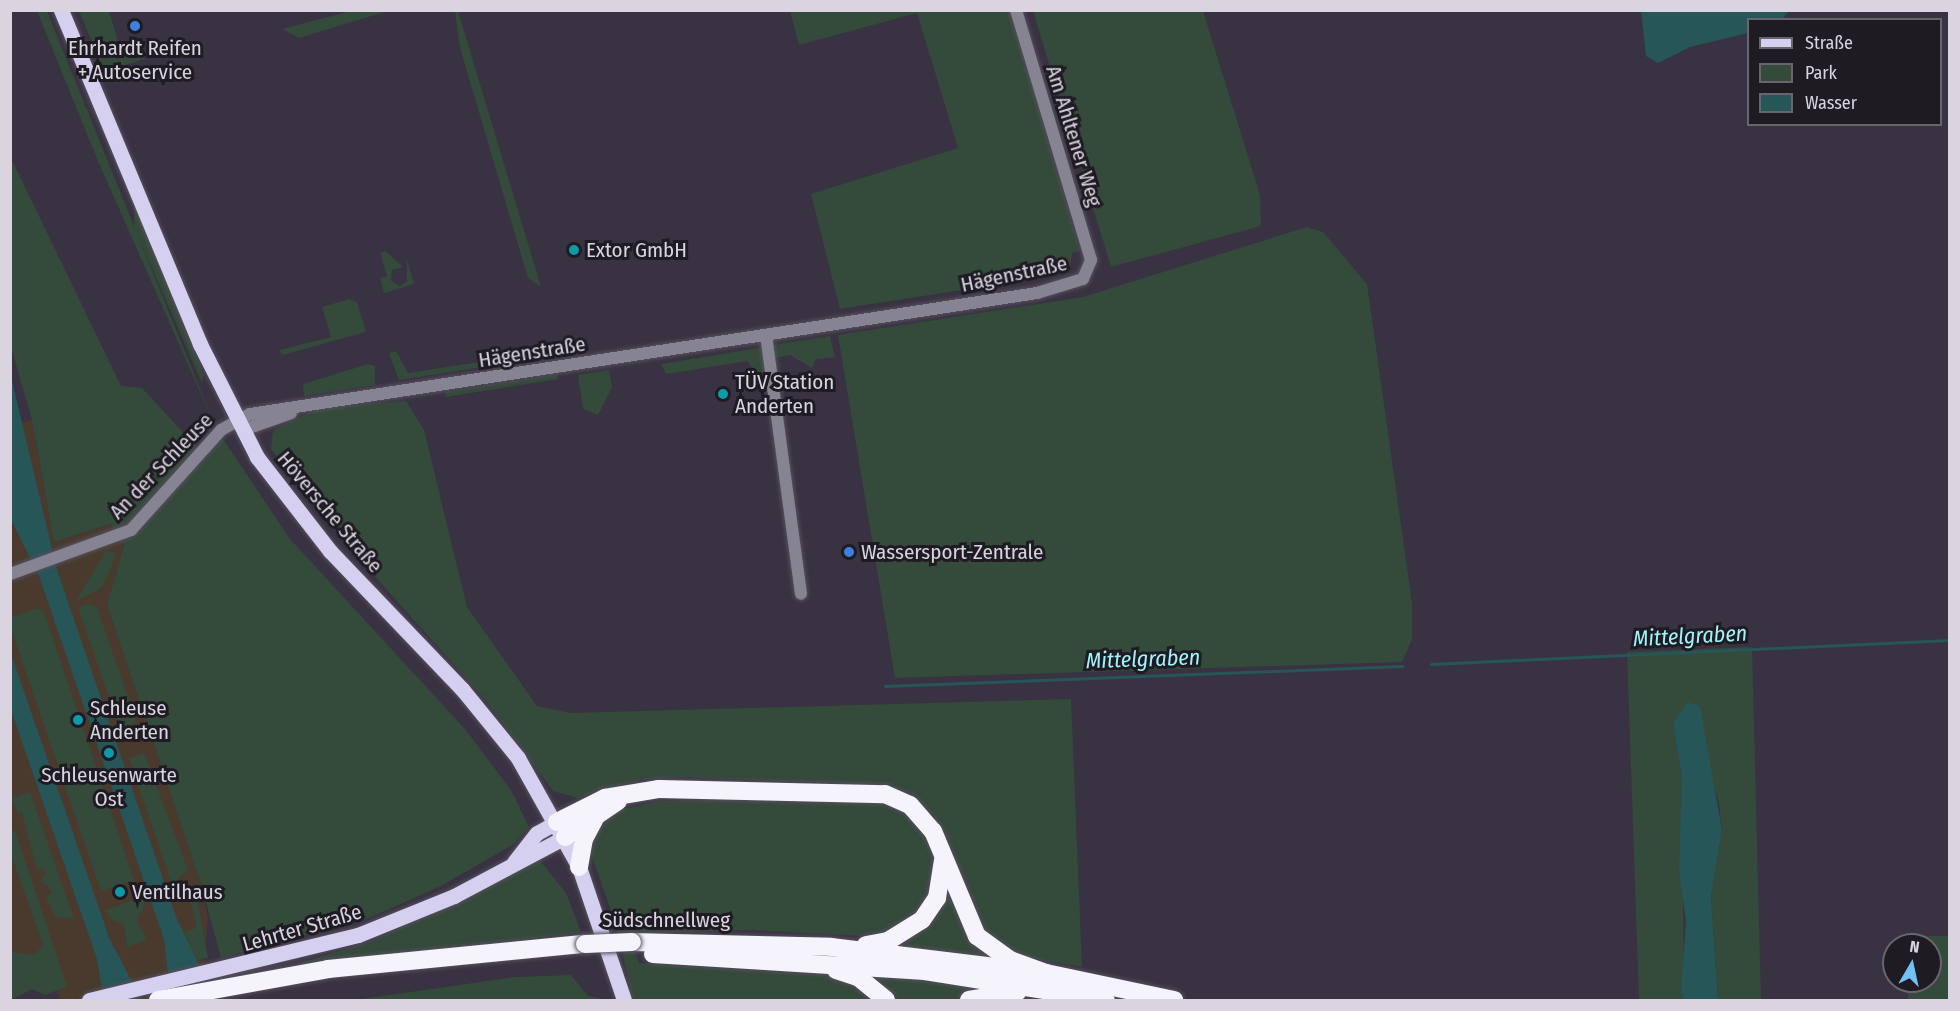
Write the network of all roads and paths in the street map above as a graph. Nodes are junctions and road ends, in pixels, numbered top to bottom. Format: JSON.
{"nodes":[{"id":1,"x":61,"y":10,"type":"edge"},
{"id":2,"x":1016,"y":10,"type":"edge"},
{"id":3,"x":1089,"y":273,"type":"joint"},
{"id":4,"x":766,"y":335,"type":"junction"},
{"id":5,"x":240,"y":424,"type":"junction"},
{"id":6,"x":10,"y":574,"type":"edge"},
{"id":7,"x":801,"y":594,"type":"dead end"},
{"id":8,"x":626,"y":795,"type":"junction"},
{"id":9,"x":597,"y":815,"type":"junction"},
{"id":10,"x":561,"y":829,"type":"junction"},
{"id":11,"x":943,"y":855,"type":"junction"},
{"id":12,"x":579,"y":867,"type":"junction"},
{"id":13,"x":831,"y":947,"type":"junction"},
{"id":14,"x":634,"y":948,"type":"junction"},
{"id":15,"x":809,"y":961,"type":"junction"},
{"id":16,"x":244,"y":981,"type":"junction"},
{"id":17,"x":1048,"y":982,"type":"junction"},
{"id":18,"x":89,"y":1000,"type":"edge"},
{"id":19,"x":158,"y":1000,"type":"edge"},
{"id":20,"x":214,"y":1000,"type":"edge"},
{"id":21,"x":624,"y":1000,"type":"edge"},
{"id":22,"x":886,"y":1000,"type":"edge"},
{"id":23,"x":969,"y":1000,"type":"edge"},
{"id":24,"x":1106,"y":1000,"type":"edge"},
{"id":25,"x":1174,"y":1000,"type":"edge"}],
"edges":[{"from":1,"to":5,"type":"main road","name":"Höversche Straße"},
{"from":2,"to":3,"type":"street","name":"Am Ahltener Weg"},
{"from":3,"to":4,"type":"street","name":"Hägenstraße"},
{"from":4,"to":5,"type":"street","name":"Hägenstraße"},
{"from":4,"to":7,"type":"street"},
{"from":5,"to":6,"type":"street","name":"An der Schleuse"},
{"from":5,"to":10,"type":"main road","name":"Höversche Straße"},
{"from":8,"to":9,"type":"highway"},
{"from":8,"to":10,"type":"highway"},
{"from":8,"to":11,"type":"highway"},
{"from":9,"to":10,"type":"highway"},
{"from":9,"to":12,"type":"highway"},
{"from":10,"to":12,"type":"main road","name":"Höversche Straße"},
{"from":10,"to":16,"type":"main road","name":"Lehrter Straße"},
{"from":11,"to":13,"type":"highway"},
{"from":11,"to":17,"type":"highway"},
{"from":12,"to":21,"type":"main road","name":"Höversche Straße"},
{"from":13,"to":14,"type":"highway","name":"Südschnellweg"},
{"from":13,"to":17,"type":"highway","name":"Südschnellweg"},
{"from":14,"to":15,"type":"highway","name":"Südschnellweg"},
{"from":14,"to":16,"type":"highway","name":"Südschnellweg","bridge":true},
{"from":15,"to":17,"type":"highway","name":"Südschnellweg"},
{"from":15,"to":22,"type":"highway"},
{"from":16,"to":18,"type":"main road","name":"Lehrter Straße"},
{"from":16,"to":19,"type":"highway","name":"Südschnellweg"},
{"from":16,"to":20,"type":"highway","name":"Südschnellweg"},
{"from":17,"to":23,"type":"highway"},
{"from":17,"to":24,"type":"highway","name":"Südschnellweg"},
{"from":17,"to":25,"type":"highway","name":"Südschnellweg"}]}
